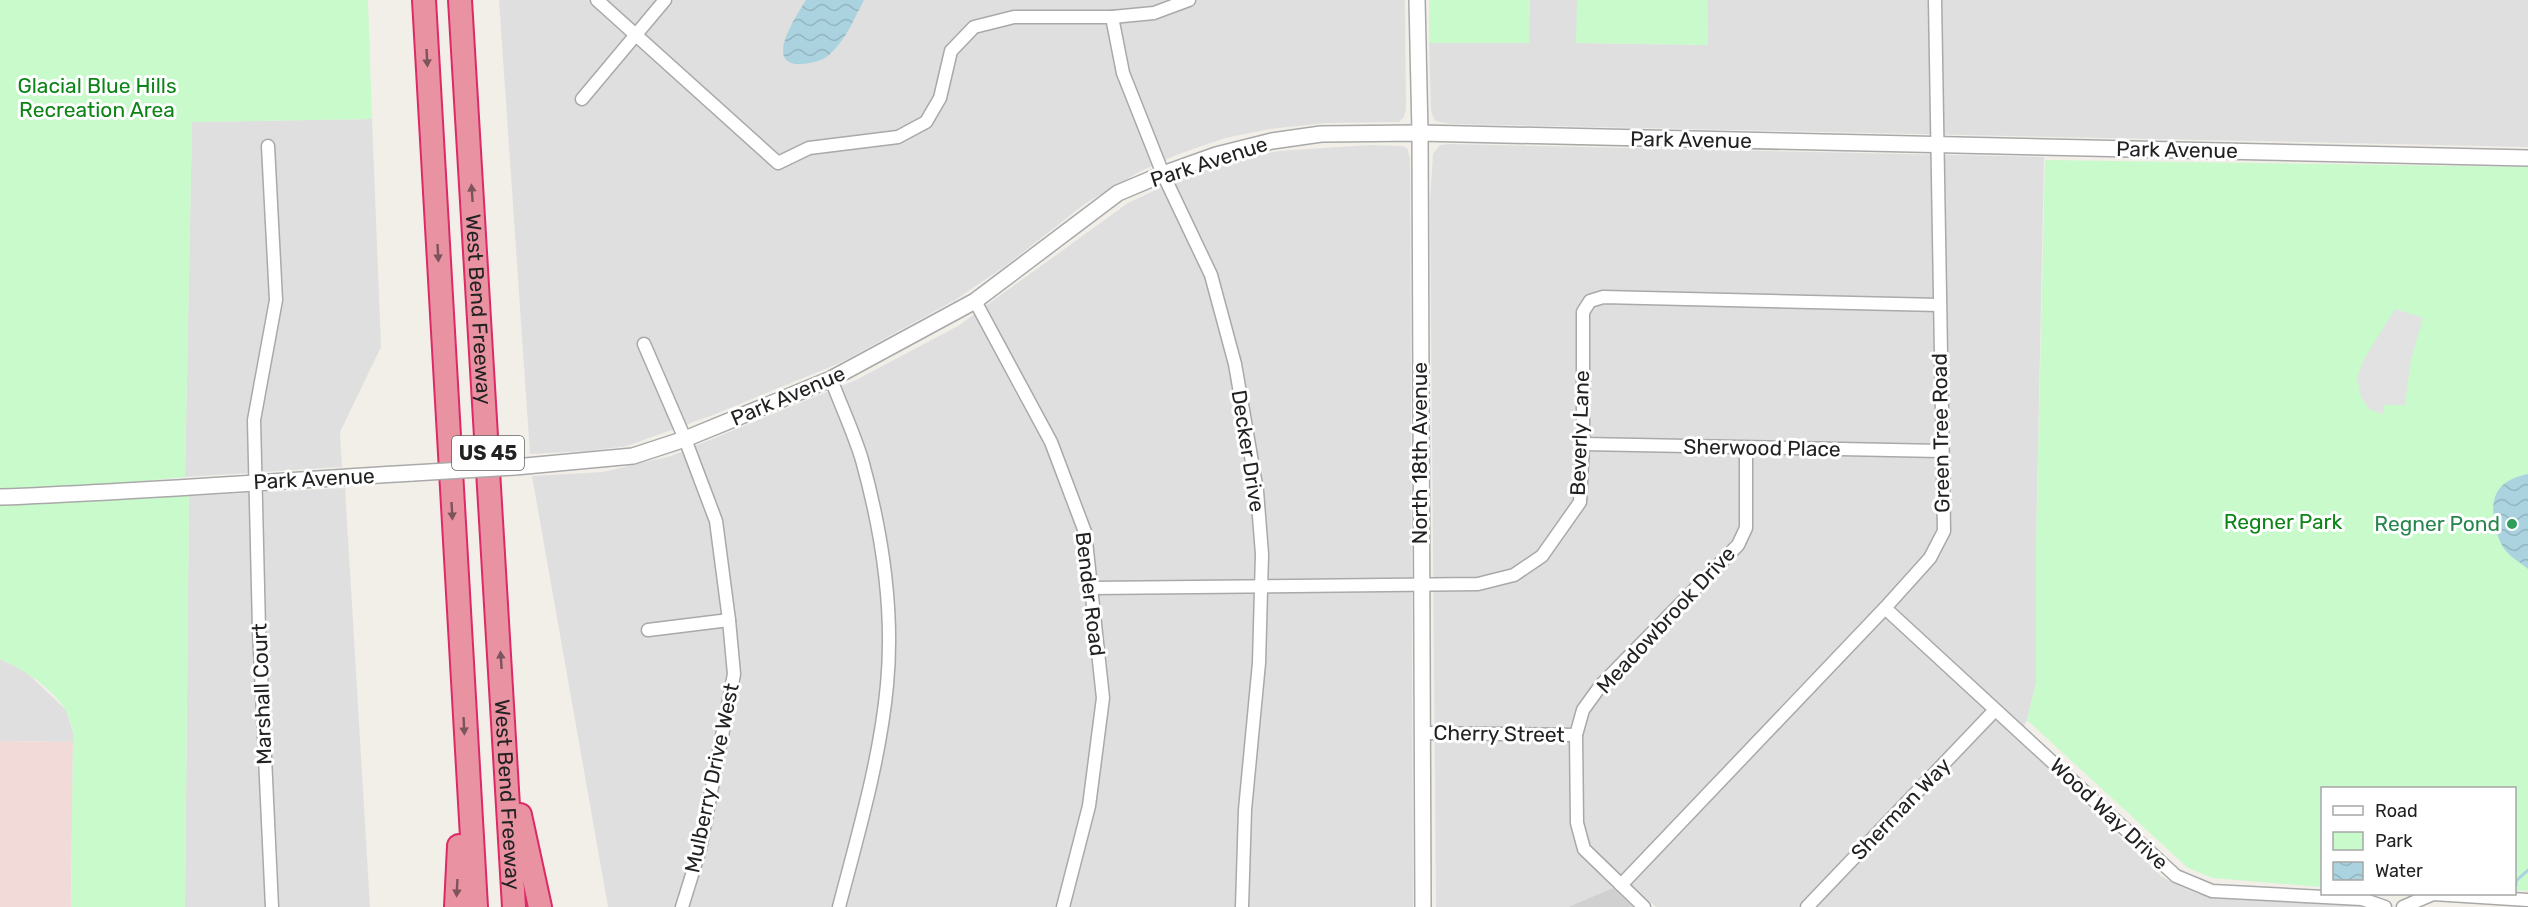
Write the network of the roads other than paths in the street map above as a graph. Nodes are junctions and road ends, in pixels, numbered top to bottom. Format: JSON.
{"nodes":[{"id":1,"x":424,"y":0,"type":"edge"},
{"id":2,"x":460,"y":0,"type":"edge"},
{"id":3,"x":597,"y":0,"type":"edge"},
{"id":4,"x":665,"y":0,"type":"edge"},
{"id":5,"x":1189,"y":0,"type":"edge"},
{"id":6,"x":1417,"y":0,"type":"edge"},
{"id":7,"x":1935,"y":0,"type":"edge"},
{"id":8,"x":1112,"y":17,"type":"junction"},
{"id":9,"x":637,"y":35,"type":"junction"},
{"id":10,"x":582,"y":99,"type":"dead end"},
{"id":11,"x":1420,"y":134,"type":"junction"},
{"id":12,"x":1937,"y":145,"type":"junction"},
{"id":13,"x":268,"y":146,"type":"dead end"},
{"id":14,"x":2528,"y":158,"type":"edge"},
{"id":15,"x":1164,"y":174,"type":"junction"},
{"id":16,"x":975,"y":301,"type":"junction"},
{"id":17,"x":1939,"y":305,"type":"junction"},
{"id":18,"x":644,"y":344,"type":"dead end"},
{"id":19,"x":831,"y":380,"type":"junction"},
{"id":20,"x":685,"y":439,"type":"junction"},
{"id":21,"x":1583,"y":444,"type":"junction"},
{"id":22,"x":1746,"y":448,"type":"junction"},
{"id":23,"x":1941,"y":451,"type":"junction"},
{"id":24,"x":256,"y":482,"type":"junction"},
{"id":25,"x":0,"y":497,"type":"edge"},
{"id":26,"x":1420,"y":585,"type":"junction"},
{"id":27,"x":1260,"y":587,"type":"junction"},
{"id":28,"x":1092,"y":588,"type":"junction"},
{"id":29,"x":1885,"y":608,"type":"junction"},
{"id":30,"x":729,"y":620,"type":"junction"},
{"id":31,"x":648,"y":630,"type":"dead end"},
{"id":32,"x":1995,"y":710,"type":"junction"},
{"id":33,"x":1422,"y":733,"type":"junction"},
{"id":34,"x":1576,"y":735,"type":"junction"},
{"id":35,"x":506,"y":751,"type":"junction"},
{"id":36,"x":466,"y":767,"type":"junction"},
{"id":37,"x":1621,"y":885,"type":"junction"},
{"id":38,"x":2431,"y":895,"type":"edge"},
{"id":39,"x":2449,"y":895,"type":"edge"},
{"id":40,"x":2528,"y":900,"type":"edge"},
{"id":41,"x":272,"y":907,"type":"edge"},
{"id":42,"x":456,"y":907,"type":"edge"},
{"id":43,"x":476,"y":907,"type":"edge"},
{"id":44,"x":514,"y":907,"type":"edge"},
{"id":45,"x":540,"y":907,"type":"edge"},
{"id":46,"x":682,"y":907,"type":"edge"},
{"id":47,"x":839,"y":907,"type":"edge"},
{"id":48,"x":1063,"y":907,"type":"edge"},
{"id":49,"x":1242,"y":907,"type":"edge"},
{"id":50,"x":1423,"y":907,"type":"edge"},
{"id":51,"x":1644,"y":907,"type":"edge"},
{"id":52,"x":1808,"y":907,"type":"edge"},
{"id":53,"x":2385,"y":907,"type":"edge"},
{"id":54,"x":2403,"y":907,"type":"edge"}],
"edges":[{"from":1,"to":36,"type":"highway","name":"West Bend Freeway","number":"US 45","one_way":true},
{"from":35,"to":2,"type":"highway","name":"West Bend Freeway","number":"US 45","one_way":true},
{"from":3,"to":9,"type":"street"},
{"from":4,"to":9,"type":"street"},
{"from":5,"to":8,"type":"street"},
{"from":6,"to":11,"type":"street","name":"North 18th Avenue"},
{"from":7,"to":12,"type":"street","name":"Green Tree Road"},
{"from":8,"to":9,"type":"street"},
{"from":8,"to":15,"type":"street","name":"Decker Drive"},
{"from":9,"to":10,"type":"street"},
{"from":11,"to":12,"type":"street","name":"Park Avenue"},
{"from":11,"to":15,"type":"street","name":"Park Avenue"},
{"from":11,"to":26,"type":"street","name":"North 18th Avenue"},
{"from":12,"to":14,"type":"street","name":"Park Avenue"},
{"from":12,"to":17,"type":"street","name":"Green Tree Road"},
{"from":13,"to":24,"type":"street","name":"Marshall Court"},
{"from":15,"to":16,"type":"street","name":"Park Avenue"},
{"from":15,"to":27,"type":"street","name":"Decker Drive"},
{"from":16,"to":19,"type":"street","name":"Park Avenue"},
{"from":16,"to":28,"type":"street","name":"Bender Road"},
{"from":17,"to":21,"type":"street","name":"Beverly Lane"},
{"from":17,"to":23,"type":"street","name":"Green Tree Road"},
{"from":18,"to":20,"type":"street","name":"Mulberry Drive West"},
{"from":19,"to":20,"type":"street","name":"Park Avenue"},
{"from":19,"to":47,"type":"street"},
{"from":20,"to":24,"type":"street","name":"Park Avenue","bridge":true},
{"from":20,"to":30,"type":"street","name":"Mulberry Drive West"},
{"from":21,"to":22,"type":"street","name":"Sherwood Place"},
{"from":21,"to":26,"type":"street","name":"Beverly Lane"},
{"from":22,"to":23,"type":"street","name":"Sherwood Place"},
{"from":22,"to":34,"type":"street","name":"Meadowbrook Drive"},
{"from":23,"to":29,"type":"street","name":"Green Tree Road"},
{"from":24,"to":25,"type":"street","name":"Park Avenue"},
{"from":24,"to":41,"type":"street","name":"Marshall Court"},
{"from":26,"to":27,"type":"street","name":"Beverly Lane"},
{"from":26,"to":33,"type":"street","name":"North 18th Avenue"},
{"from":27,"to":28,"type":"street","name":"Beverly Lane"},
{"from":27,"to":49,"type":"street","name":"Decker Drive"},
{"from":28,"to":48,"type":"street","name":"Bender Road"},
{"from":29,"to":32,"type":"street","name":"Wood Way Drive"},
{"from":29,"to":37,"type":"street","name":"Green Tree Road"},
{"from":30,"to":31,"type":"street"},
{"from":30,"to":46,"type":"street","name":"Mulberry Drive West"},
{"from":32,"to":52,"type":"street","name":"Sherman Way"},
{"from":32,"to":53,"type":"street","name":"Wood Way Drive"},
{"from":33,"to":34,"type":"street","name":"Cherry Street"},
{"from":33,"to":50,"type":"street","name":"North 18th Avenue"},
{"from":34,"to":37,"type":"street","name":"Meadowbrook Drive"},
{"from":35,"to":44,"type":"highway","name":"West Bend Freeway","number":"US 45"},
{"from":35,"to":45,"type":"highway"},
{"from":36,"to":42,"type":"highway","one_way":true},
{"from":36,"to":43,"type":"highway","name":"West Bend Freeway","number":"US 45"},
{"from":37,"to":51,"type":"street","name":"Meadowbrook Drive"},
{"from":38,"to":54,"type":"street"},
{"from":39,"to":40,"type":"street"}]}
